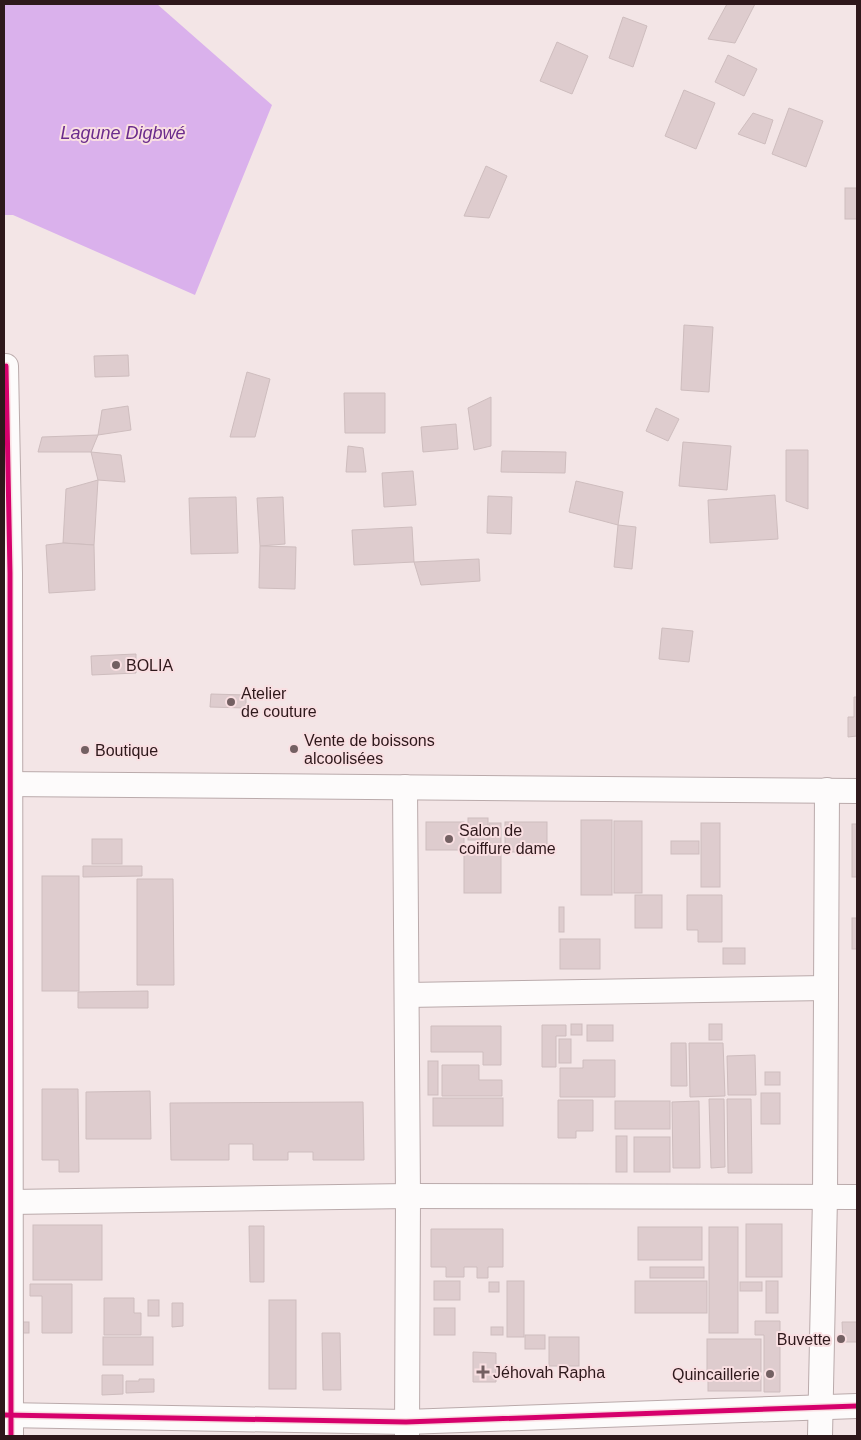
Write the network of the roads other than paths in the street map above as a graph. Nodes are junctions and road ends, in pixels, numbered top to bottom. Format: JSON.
{"nodes":[{"id":1,"x":6,"y":366,"type":"dead end"},
{"id":2,"x":7,"y":573,"type":"edge"},
{"id":3,"x":7,"y":784,"type":"edge"},
{"id":4,"x":405,"y":787,"type":"junction"},
{"id":5,"x":827,"y":790,"type":"junction"},
{"id":6,"x":857,"y":790,"type":"edge"},
{"id":7,"x":826,"y":988,"type":"junction"},
{"id":8,"x":407,"y":995,"type":"junction"},
{"id":9,"x":408,"y":1196,"type":"junction"},
{"id":10,"x":825,"y":1196,"type":"junction"},
{"id":11,"x":857,"y":1197,"type":"edge"},
{"id":12,"x":11,"y":1202,"type":"junction"},
{"id":13,"x":857,"y":1406,"type":"edge"},
{"id":14,"x":820,"y":1407,"type":"junction"},
{"id":15,"x":9,"y":1422,"type":"edge"},
{"id":16,"x":200,"y":1427,"type":"edge"},
{"id":17,"x":407,"y":1429,"type":"edge"},
{"id":18,"x":820,"y":1436,"type":"edge"}],
"edges":[{"from":1,"to":2,"type":"street"},
{"from":2,"to":3,"type":"street"},
{"from":3,"to":4,"type":"street"},
{"from":3,"to":12,"type":"street"},
{"from":4,"to":5,"type":"street"},
{"from":4,"to":8,"type":"street"},
{"from":5,"to":6,"type":"street"},
{"from":5,"to":7,"type":"street"},
{"from":7,"to":8,"type":"street"},
{"from":7,"to":10,"type":"street"},
{"from":8,"to":9,"type":"street"},
{"from":9,"to":10,"type":"street"},
{"from":9,"to":12,"type":"street"},
{"from":9,"to":17,"type":"street"},
{"from":10,"to":11,"type":"street"},
{"from":10,"to":14,"type":"street"},
{"from":12,"to":15,"type":"street"},
{"from":13,"to":14,"type":"street"},
{"from":14,"to":17,"type":"street"},
{"from":14,"to":18,"type":"street"},
{"from":15,"to":16,"type":"street"},
{"from":16,"to":17,"type":"street"}]}
